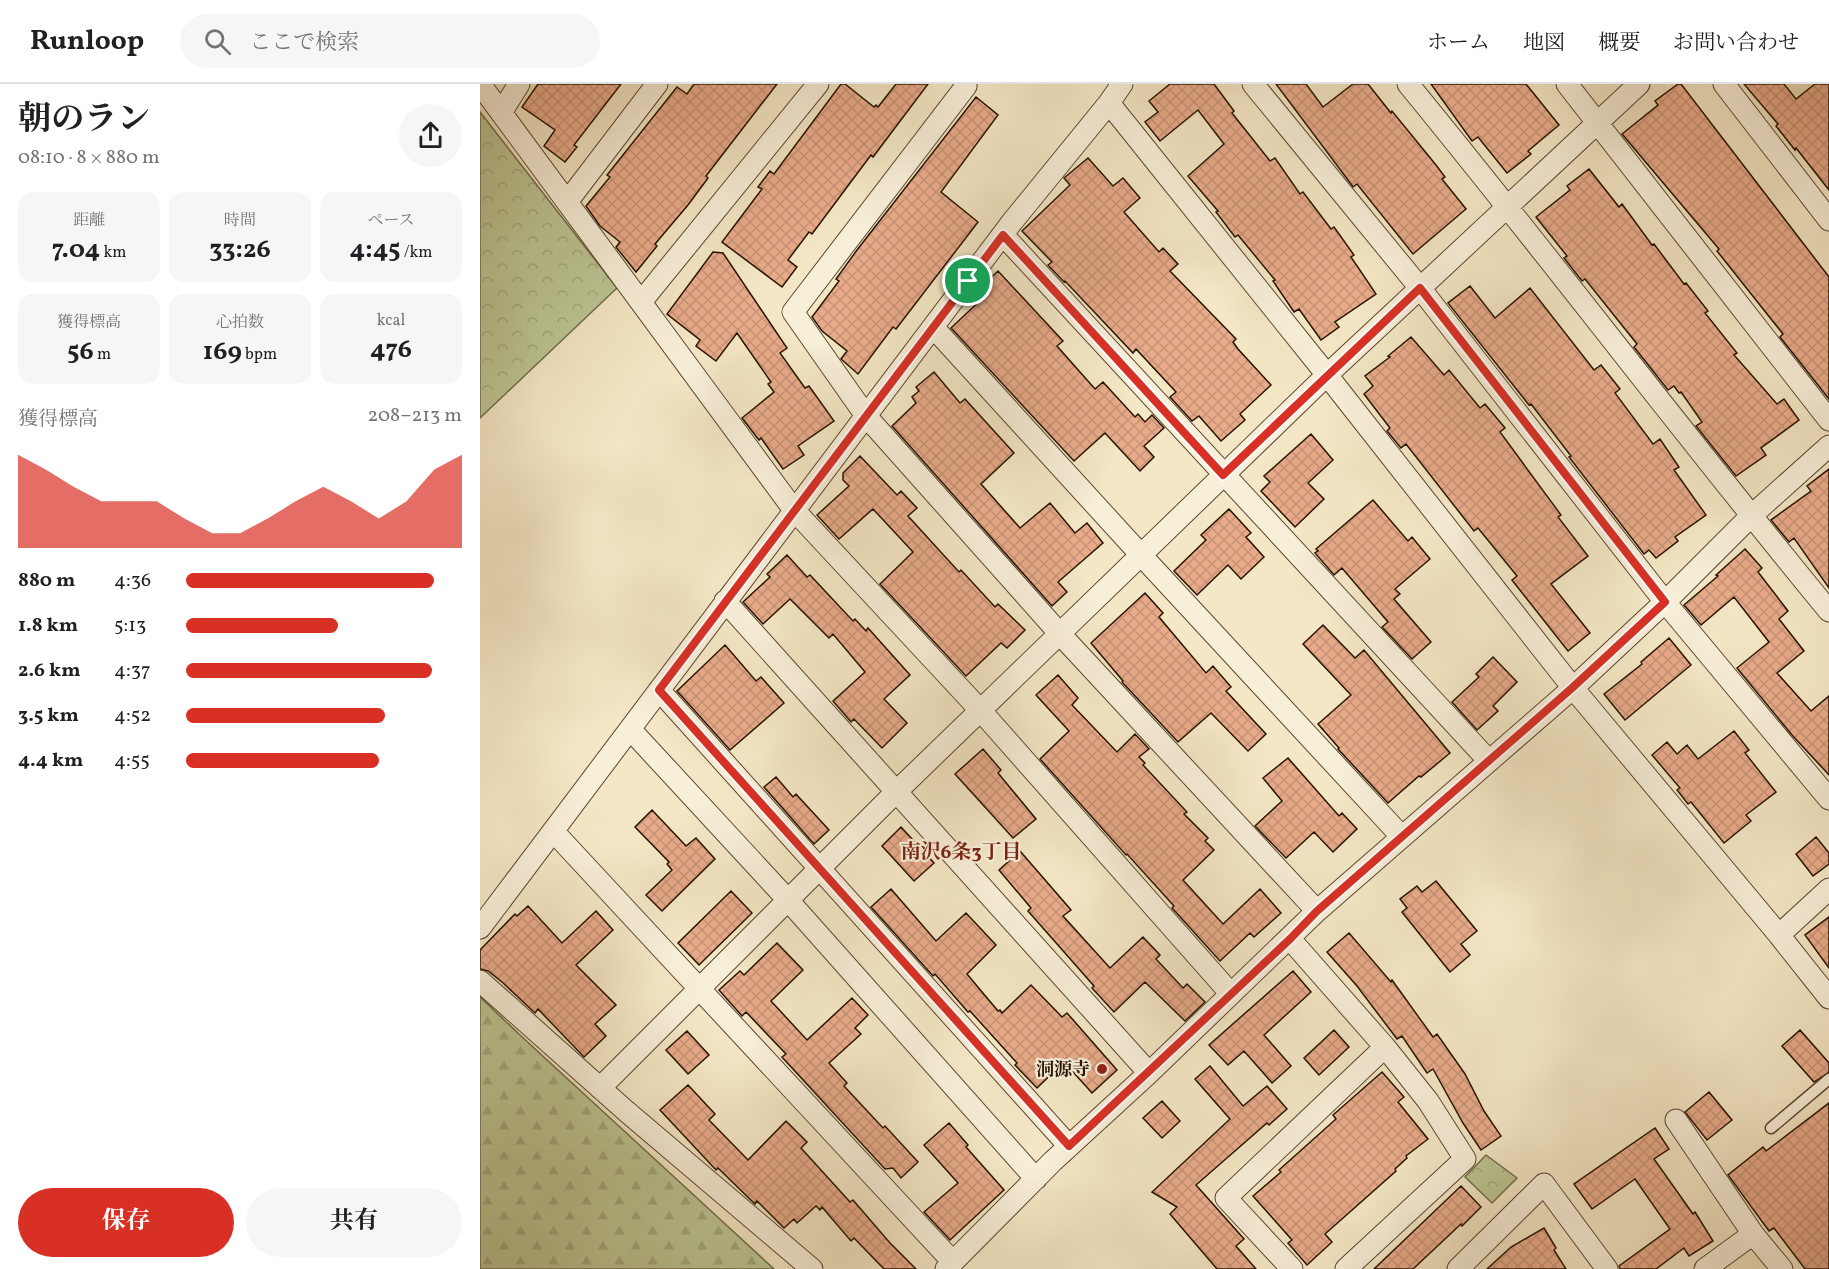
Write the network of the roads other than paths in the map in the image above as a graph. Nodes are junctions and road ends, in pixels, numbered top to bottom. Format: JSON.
{"nodes":[{"id":1,"x":480,"y":84,"type":"edge"},
{"id":2,"x":519,"y":84,"type":"edge"},
{"id":3,"x":657,"y":84,"type":"edge"},
{"id":4,"x":818,"y":84,"type":"edge"},
{"id":5,"x":965,"y":84,"type":"edge"},
{"id":6,"x":1122,"y":84,"type":"edge"},
{"id":7,"x":1253,"y":84,"type":"edge"},
{"id":8,"x":1408,"y":84,"type":"edge"},
{"id":9,"x":1567,"y":84,"type":"edge"},
{"id":10,"x":1639,"y":84,"type":"edge"},
{"id":11,"x":1724,"y":84,"type":"edge"},
{"id":12,"x":1109,"y":103,"type":"junction"},
{"id":13,"x":501,"y":113,"type":"junction"},
{"id":14,"x":1598,"y":122,"type":"junction"},
{"id":15,"x":567,"y":202,"type":"junction"},
{"id":16,"x":1508,"y":206,"type":"junction"},
{"id":17,"x":1829,"y":220,"type":"edge"},
{"id":18,"x":1003,"y":235,"type":"junction"},
{"id":19,"x":1420,"y":288,"type":"junction"},
{"id":20,"x":641,"y":302,"type":"junction"},
{"id":21,"x":933,"y":327,"type":"junction"},
{"id":22,"x":1327,"y":375,"type":"junction"},
{"id":23,"x":866,"y":416,"type":"junction"},
{"id":24,"x":1829,"y":420,"type":"edge"},
{"id":25,"x":1829,"y":446,"type":"edge"},
{"id":26,"x":1223,"y":475,"type":"junction"},
{"id":27,"x":794,"y":510,"type":"junction"},
{"id":28,"x":1751,"y":516,"type":"junction"},
{"id":29,"x":1141,"y":555,"type":"junction"},
{"id":30,"x":725,"y":601,"type":"junction"},
{"id":31,"x":1665,"y":602,"type":"junction"},
{"id":32,"x":1829,"y":612,"type":"edge"},
{"id":33,"x":1060,"y":634,"type":"junction"},
{"id":34,"x":1572,"y":688,"type":"junction"},
{"id":35,"x":659,"y":690,"type":"junction"},
{"id":36,"x":981,"y":711,"type":"junction"},
{"id":37,"x":630,"y":729,"type":"junction"},
{"id":38,"x":1489,"y":761,"type":"junction"},
{"id":39,"x":897,"y":791,"type":"junction"},
{"id":40,"x":1829,"y":799,"type":"edge"},
{"id":41,"x":553,"y":831,"type":"junction"},
{"id":42,"x":1402,"y":837,"type":"junction"},
{"id":43,"x":819,"y":868,"type":"junction"},
{"id":44,"x":1829,"y":889,"type":"edge"},
{"id":45,"x":787,"y":900,"type":"junction"},
{"id":46,"x":1317,"y":911,"type":"junction"},
{"id":47,"x":480,"y":928,"type":"edge"},
{"id":48,"x":1779,"y":935,"type":"junction"},
{"id":49,"x":1290,"y":939,"type":"junction"},
{"id":50,"x":480,"y":981,"type":"edge"},
{"id":51,"x":698,"y":989,"type":"junction"},
{"id":52,"x":1231,"y":994,"type":"junction"},
{"id":53,"x":1829,"y":998,"type":"edge"},
{"id":54,"x":1385,"y":1047,"type":"junction"},
{"id":55,"x":1149,"y":1073,"type":"junction"},
{"id":56,"x":1829,"y":1079,"type":"edge"},
{"id":57,"x":600,"y":1088,"type":"junction"},
{"id":58,"x":1676,"y":1120,"type":"dead end"},
{"id":59,"x":1771,"y":1128,"type":"dead end"},
{"id":60,"x":1069,"y":1146,"type":"junction"},
{"id":61,"x":1036,"y":1179,"type":"junction"},
{"id":62,"x":1754,"y":1234,"type":"junction"},
{"id":63,"x":950,"y":1266,"type":"edge"},
{"id":64,"x":812,"y":1269,"type":"edge"},
{"id":65,"x":1292,"y":1269,"type":"edge"},
{"id":66,"x":1347,"y":1269,"type":"edge"},
{"id":67,"x":1458,"y":1269,"type":"edge"},
{"id":68,"x":1607,"y":1269,"type":"edge"},
{"id":69,"x":1705,"y":1269,"type":"edge"},
{"id":70,"x":1782,"y":1269,"type":"edge"}],
"edges":[{"from":1,"to":13,"type":"street"},
{"from":2,"to":13,"type":"street"},
{"from":3,"to":15,"type":"street"},
{"from":4,"to":20,"type":"street"},
{"from":5,"to":23,"type":"street"},
{"from":6,"to":12,"type":"street"},
{"from":7,"to":19,"type":"street"},
{"from":8,"to":16,"type":"street"},
{"from":9,"to":14,"type":"street"},
{"from":10,"to":14,"type":"street"},
{"from":11,"to":17,"type":"street"},
{"from":12,"to":18,"type":"street"},
{"from":12,"to":22,"type":"street"},
{"from":13,"to":15,"type":"street"},
{"from":14,"to":16,"type":"street"},
{"from":14,"to":24,"type":"street"},
{"from":15,"to":20,"type":"street"},
{"from":16,"to":19,"type":"street"},
{"from":16,"to":28,"type":"street"},
{"from":18,"to":21,"type":"street"},
{"from":18,"to":26,"type":"street"},
{"from":19,"to":22,"type":"street"},
{"from":19,"to":31,"type":"street"},
{"from":20,"to":27,"type":"street"},
{"from":21,"to":23,"type":"street"},
{"from":21,"to":29,"type":"street"},
{"from":22,"to":26,"type":"street"},
{"from":22,"to":34,"type":"street"},
{"from":23,"to":27,"type":"street"},
{"from":23,"to":33,"type":"street"},
{"from":25,"to":28,"type":"street"},
{"from":26,"to":29,"type":"street"},
{"from":26,"to":38,"type":"street"},
{"from":27,"to":30,"type":"street"},
{"from":27,"to":36,"type":"street"},
{"from":28,"to":31,"type":"street"},
{"from":28,"to":32,"type":"street"},
{"from":29,"to":33,"type":"street"},
{"from":29,"to":42,"type":"street"},
{"from":30,"to":35,"type":"street"},
{"from":30,"to":39,"type":"street"},
{"from":31,"to":34,"type":"street"},
{"from":31,"to":40,"type":"street"},
{"from":33,"to":36,"type":"street"},
{"from":33,"to":46,"type":"street"},
{"from":34,"to":38,"type":"street"},
{"from":34,"to":48,"type":"street"},
{"from":35,"to":37,"type":"street"},
{"from":35,"to":43,"type":"street"},
{"from":36,"to":39,"type":"street"},
{"from":36,"to":52,"type":"street"},
{"from":37,"to":41,"type":"street"},
{"from":37,"to":45,"type":"street"},
{"from":38,"to":42,"type":"street"},
{"from":39,"to":43,"type":"street"},
{"from":39,"to":55,"type":"street"},
{"from":41,"to":47,"type":"street"},
{"from":41,"to":51,"type":"street"},
{"from":42,"to":46,"type":"street"},
{"from":43,"to":45,"type":"street"},
{"from":43,"to":60,"type":"street"},
{"from":44,"to":48,"type":"street"},
{"from":45,"to":51,"type":"street"},
{"from":45,"to":61,"type":"street"},
{"from":46,"to":49,"type":"street"},
{"from":48,"to":53,"type":"street"},
{"from":49,"to":52,"type":"street"},
{"from":49,"to":54,"type":"street"},
{"from":50,"to":57,"type":"street"},
{"from":51,"to":57,"type":"street"},
{"from":51,"to":63,"type":"street"},
{"from":52,"to":55,"type":"street"},
{"from":54,"to":65,"type":"street"},
{"from":54,"to":66,"type":"street"},
{"from":55,"to":60,"type":"street"},
{"from":56,"to":59,"type":"lane"},
{"from":57,"to":64,"type":"street"},
{"from":58,"to":62,"type":"street"},
{"from":60,"to":61,"type":"street"},
{"from":61,"to":63,"type":"street"},
{"from":62,"to":69,"type":"street"},
{"from":62,"to":70,"type":"street"},
{"from":67,"to":68,"type":"street"}]}
